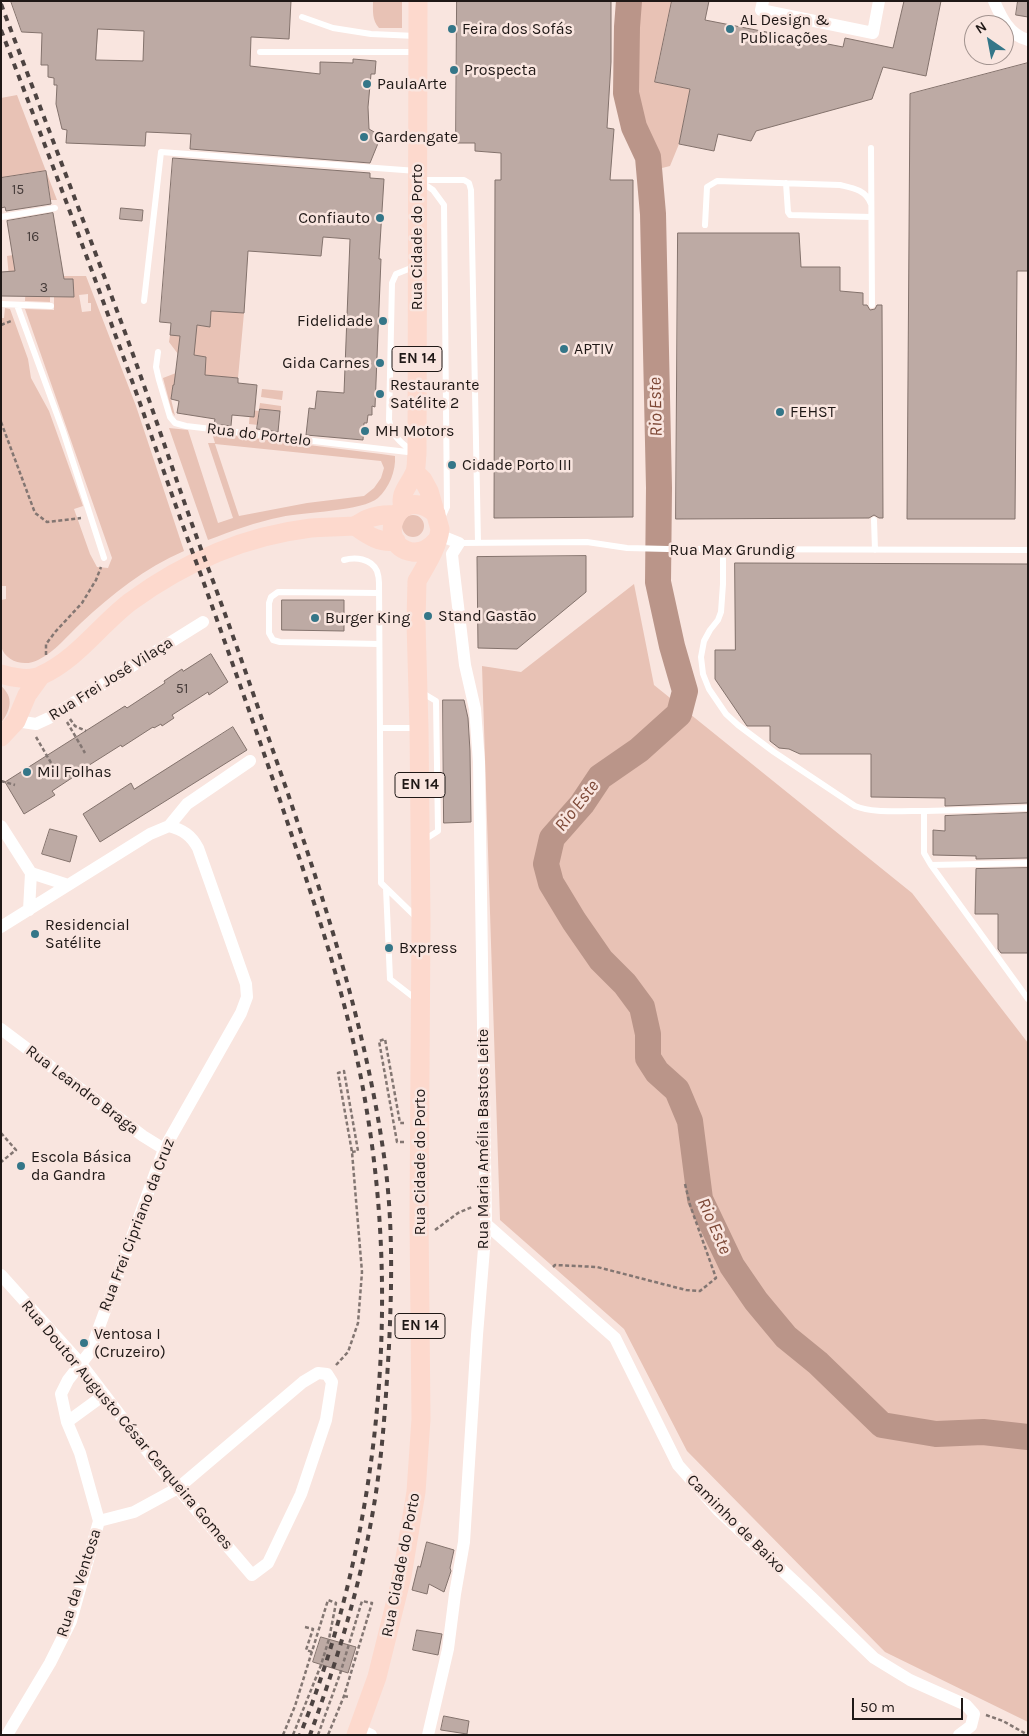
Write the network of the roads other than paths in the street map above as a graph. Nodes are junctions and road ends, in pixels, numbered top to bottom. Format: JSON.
{"nodes":[{"id":1,"x":418,"y":1,"type":"edge"},
{"id":2,"x":763,"y":1,"type":"edge"},
{"id":3,"x":879,"y":1,"type":"edge"},
{"id":4,"x":994,"y":1,"type":"edge"},
{"id":5,"x":302,"y":17,"type":"dead end"},
{"id":6,"x":1028,"y":40,"type":"edge"},
{"id":7,"x":418,"y":44,"type":"junction"},
{"id":8,"x":260,"y":52,"type":"dead end"},
{"id":9,"x":871,"y":148,"type":"dead end"},
{"id":10,"x":418,"y":176,"type":"junction"},
{"id":11,"x":786,"y":183,"type":"junction"},
{"id":12,"x":871,"y":204,"type":"junction"},
{"id":13,"x":55,"y":208,"type":"dead end"},
{"id":14,"x":1,"y":217,"type":"edge"},
{"id":15,"x":871,"y":217,"type":"junction"},
{"id":16,"x":705,"y":225,"type":"dead end"},
{"id":17,"x":417,"y":265,"type":"junction"},
{"id":18,"x":144,"y":301,"type":"dead end"},
{"id":19,"x":1,"y":304,"type":"edge"},
{"id":20,"x":17,"y":305,"type":"junction"},
{"id":21,"x":872,"y":305,"type":"dead end"},
{"id":22,"x":51,"y":306,"type":"dead end"},
{"id":23,"x":158,"y":352,"type":"dead end"},
{"id":24,"x":417,"y":454,"type":"junction"},
{"id":25,"x":416,"y":472,"type":"junction"},
{"id":26,"x":399,"y":511,"type":"junction"},
{"id":27,"x":874,"y":520,"type":"dead end"},
{"id":28,"x":355,"y":526,"type":"junction"},
{"id":29,"x":438,"y":528,"type":"junction"},
{"id":30,"x":478,"y":542,"type":"junction"},
{"id":31,"x":460,"y":543,"type":"junction"},
{"id":32,"x":399,"y":545,"type":"junction"},
{"id":33,"x":723,"y":550,"type":"junction"},
{"id":34,"x":875,"y":550,"type":"junction"},
{"id":35,"x":1028,"y":550,"type":"edge"},
{"id":36,"x":104,"y":558,"type":"road end"},
{"id":37,"x":344,"y":560,"type":"dead end"},
{"id":38,"x":417,"y":581,"type":"junction"},
{"id":39,"x":379,"y":593,"type":"junction"},
{"id":40,"x":203,"y":622,"type":"dead end"},
{"id":41,"x":379,"y":644,"type":"junction"},
{"id":42,"x":4,"y":675,"type":"edge"},
{"id":43,"x":40,"y":677,"type":"junction"},
{"id":44,"x":418,"y":690,"type":"junction"},
{"id":45,"x":19,"y":713,"type":"junction"},
{"id":46,"x":380,"y":728,"type":"junction"},
{"id":47,"x":419,"y":728,"type":"junction"},
{"id":48,"x":1,"y":737,"type":"edge"},
{"id":49,"x":250,"y":761,"type":"dead end"},
{"id":50,"x":1028,"y":808,"type":"edge"},
{"id":51,"x":924,"y":811,"type":"junction"},
{"id":52,"x":1,"y":826,"type":"edge"},
{"id":53,"x":169,"y":826,"type":"junction"},
{"id":54,"x":420,"y":842,"type":"junction"},
{"id":55,"x":1028,"y":863,"type":"edge"},
{"id":56,"x":931,"y":865,"type":"junction"},
{"id":57,"x":31,"y":874,"type":"junction"},
{"id":58,"x":68,"y":885,"type":"junction"},
{"id":59,"x":386,"y":888,"type":"junction"},
{"id":60,"x":29,"y":910,"type":"junction"},
{"id":61,"x":422,"y":923,"type":"junction"},
{"id":62,"x":1,"y":928,"type":"edge"},
{"id":63,"x":1028,"y":999,"type":"edge"},
{"id":64,"x":422,"y":1004,"type":"junction"},
{"id":65,"x":1,"y":1029,"type":"edge"},
{"id":66,"x":164,"y":1149,"type":"junction"},
{"id":67,"x":486,"y":1224,"type":"junction"},
{"id":68,"x":1,"y":1275,"type":"edge"},
{"id":69,"x":80,"y":1364,"type":"junction"},
{"id":70,"x":104,"y":1396,"type":"junction"},
{"id":71,"x":67,"y":1422,"type":"junction"},
{"id":72,"x":178,"y":1488,"type":"junction"},
{"id":73,"x":99,"y":1521,"type":"junction"},
{"id":74,"x":361,"y":1733,"type":"edge"},
{"id":75,"x":7,"y":1735,"type":"edge"},
{"id":76,"x":428,"y":1735,"type":"edge"},
{"id":77,"x":959,"y":1735,"type":"edge"}],
"edges":[{"from":1,"to":7,"type":"main road","name":"Rua Cidade do Porto","number":"EN 14"},
{"from":2,"to":3,"type":"street"},
{"from":4,"to":6,"type":"street"},
{"from":5,"to":7,"type":"lane"},
{"from":7,"to":8,"type":"lane"},
{"from":7,"to":10,"type":"main road","name":"Rua Cidade do Porto","number":"EN 14"},
{"from":9,"to":12,"type":"lane"},
{"from":10,"to":17,"type":"main road","name":"Rua Cidade do Porto","number":"EN 14"},
{"from":10,"to":18,"type":"lane"},
{"from":10,"to":29,"type":"lane"},
{"from":10,"to":30,"type":"lane"},
{"from":11,"to":12,"type":"lane"},
{"from":11,"to":15,"type":"lane"},
{"from":11,"to":16,"type":"lane"},
{"from":12,"to":15,"type":"lane"},
{"from":13,"to":14,"type":"lane"},
{"from":15,"to":21,"type":"lane"},
{"from":17,"to":24,"type":"main road","name":"Rua Cidade do Porto","number":"EN 14"},
{"from":17,"to":24,"type":"lane"},
{"from":19,"to":20,"type":"lane"},
{"from":20,"to":22,"type":"lane"},
{"from":20,"to":36,"type":"lane"},
{"from":23,"to":24,"type":"lane","name":"Rua do Portelo"},
{"from":24,"to":25,"type":"main road","name":"Rua Cidade do Porto","number":"EN 14"},
{"from":25,"to":26,"type":"main road","name":"Rua Cidade do Porto"},
{"from":25,"to":29,"type":"main road"},
{"from":26,"to":28,"type":"main road","name":"Rua Frei José Vilaça"},
{"from":26,"to":29,"type":"main road"},
{"from":26,"to":32,"type":"main road","name":"Rua Cidade do Porto"},
{"from":27,"to":34,"type":"lane"},
{"from":28,"to":32,"type":"main road"},
{"from":28,"to":43,"type":"main road","name":"Rua Frei José Vilaça"},
{"from":29,"to":31,"type":"street","name":"Rua Max Grundig"},
{"from":29,"to":32,"type":"main road"},
{"from":29,"to":38,"type":"main road","name":"Rua Cidade do Porto","number":"EN 14"},
{"from":30,"to":31,"type":"lane","name":"Rua Max Grundig"},
{"from":30,"to":33,"type":"lane","name":"Rua Max Grundig"},
{"from":31,"to":67,"type":"street","name":"Rua Maria Amélia Bastos Leite"},
{"from":32,"to":38,"type":"main road","name":"Rua Cidade do Porto"},
{"from":33,"to":34,"type":"lane","name":"Rua Max Grundig"},
{"from":33,"to":51,"type":"lane"},
{"from":34,"to":35,"type":"lane","name":"Rua Max Grundig"},
{"from":37,"to":39,"type":"lane"},
{"from":38,"to":44,"type":"main road","name":"Rua Cidade do Porto","number":"EN 14"},
{"from":39,"to":41,"type":"lane"},
{"from":39,"to":41,"type":"lane"},
{"from":40,"to":45,"type":"street","name":"Rua Frei José Vilaça"},
{"from":41,"to":46,"type":"lane"},
{"from":42,"to":43,"type":"main road","name":"Rua Frei José Vilaça"},
{"from":42,"to":45,"type":"main road","name":"Rua Frei José Vilaça"},
{"from":43,"to":45,"type":"main road","name":"Rua Frei José Vilaça"},
{"from":44,"to":47,"type":"main road","name":"Rua Cidade do Porto","number":"EN 14"},
{"from":44,"to":54,"type":"lane"},
{"from":45,"to":48,"type":"main road","name":"Rua Frei José Vilaça"},
{"from":46,"to":47,"type":"lane"},
{"from":46,"to":59,"type":"lane"},
{"from":47,"to":54,"type":"main road","name":"Rua Cidade do Porto","number":"EN 14"},
{"from":49,"to":53,"type":"street"},
{"from":50,"to":51,"type":"lane"},
{"from":51,"to":56,"type":"lane"},
{"from":52,"to":57,"type":"street"},
{"from":53,"to":58,"type":"street"},
{"from":53,"to":66,"type":"street","name":"Rua Frei Cipriano da Cruz"},
{"from":54,"to":61,"type":"main road","name":"Rua Cidade do Porto","number":"EN 14"},
{"from":55,"to":56,"type":"lane"},
{"from":56,"to":63,"type":"lane"},
{"from":57,"to":58,"type":"street"},
{"from":57,"to":60,"type":"street"},
{"from":58,"to":60,"type":"street"},
{"from":59,"to":61,"type":"lane"},
{"from":59,"to":64,"type":"lane"},
{"from":60,"to":62,"type":"street"},
{"from":61,"to":64,"type":"main road","name":"Rua Cidade do Porto","number":"EN 14"},
{"from":64,"to":74,"type":"main road","name":"Rua Cidade do Porto","number":"EN 14"},
{"from":65,"to":66,"type":"street","name":"Rua Leandro Braga"},
{"from":66,"to":69,"type":"street","name":"Rua Frei Cipriano da Cruz"},
{"from":67,"to":76,"type":"street","name":"Rua Maria Amélia Bastos Leite"},
{"from":67,"to":77,"type":"street","name":"Caminho de Baixo"},
{"from":68,"to":69,"type":"street","name":"Rua Doutor Augusto César Cerqueira Gomes"},
{"from":69,"to":70,"type":"street","name":"Rua Doutor Augusto César Cerqueira Gomes"},
{"from":69,"to":71,"type":"street","name":"Rua Frei Cipriano da Cruz"},
{"from":70,"to":71,"type":"street"},
{"from":70,"to":72,"type":"street","name":"Rua Doutor Augusto César Cerqueira Gomes"},
{"from":71,"to":73,"type":"street","name":"Rua da Ventosa"},
{"from":72,"to":72,"type":"street","name":"Rua Doutor Augusto César Cerqueira Gomes"},
{"from":72,"to":73,"type":"street"},
{"from":73,"to":75,"type":"street","name":"Rua da Ventosa"}]}
